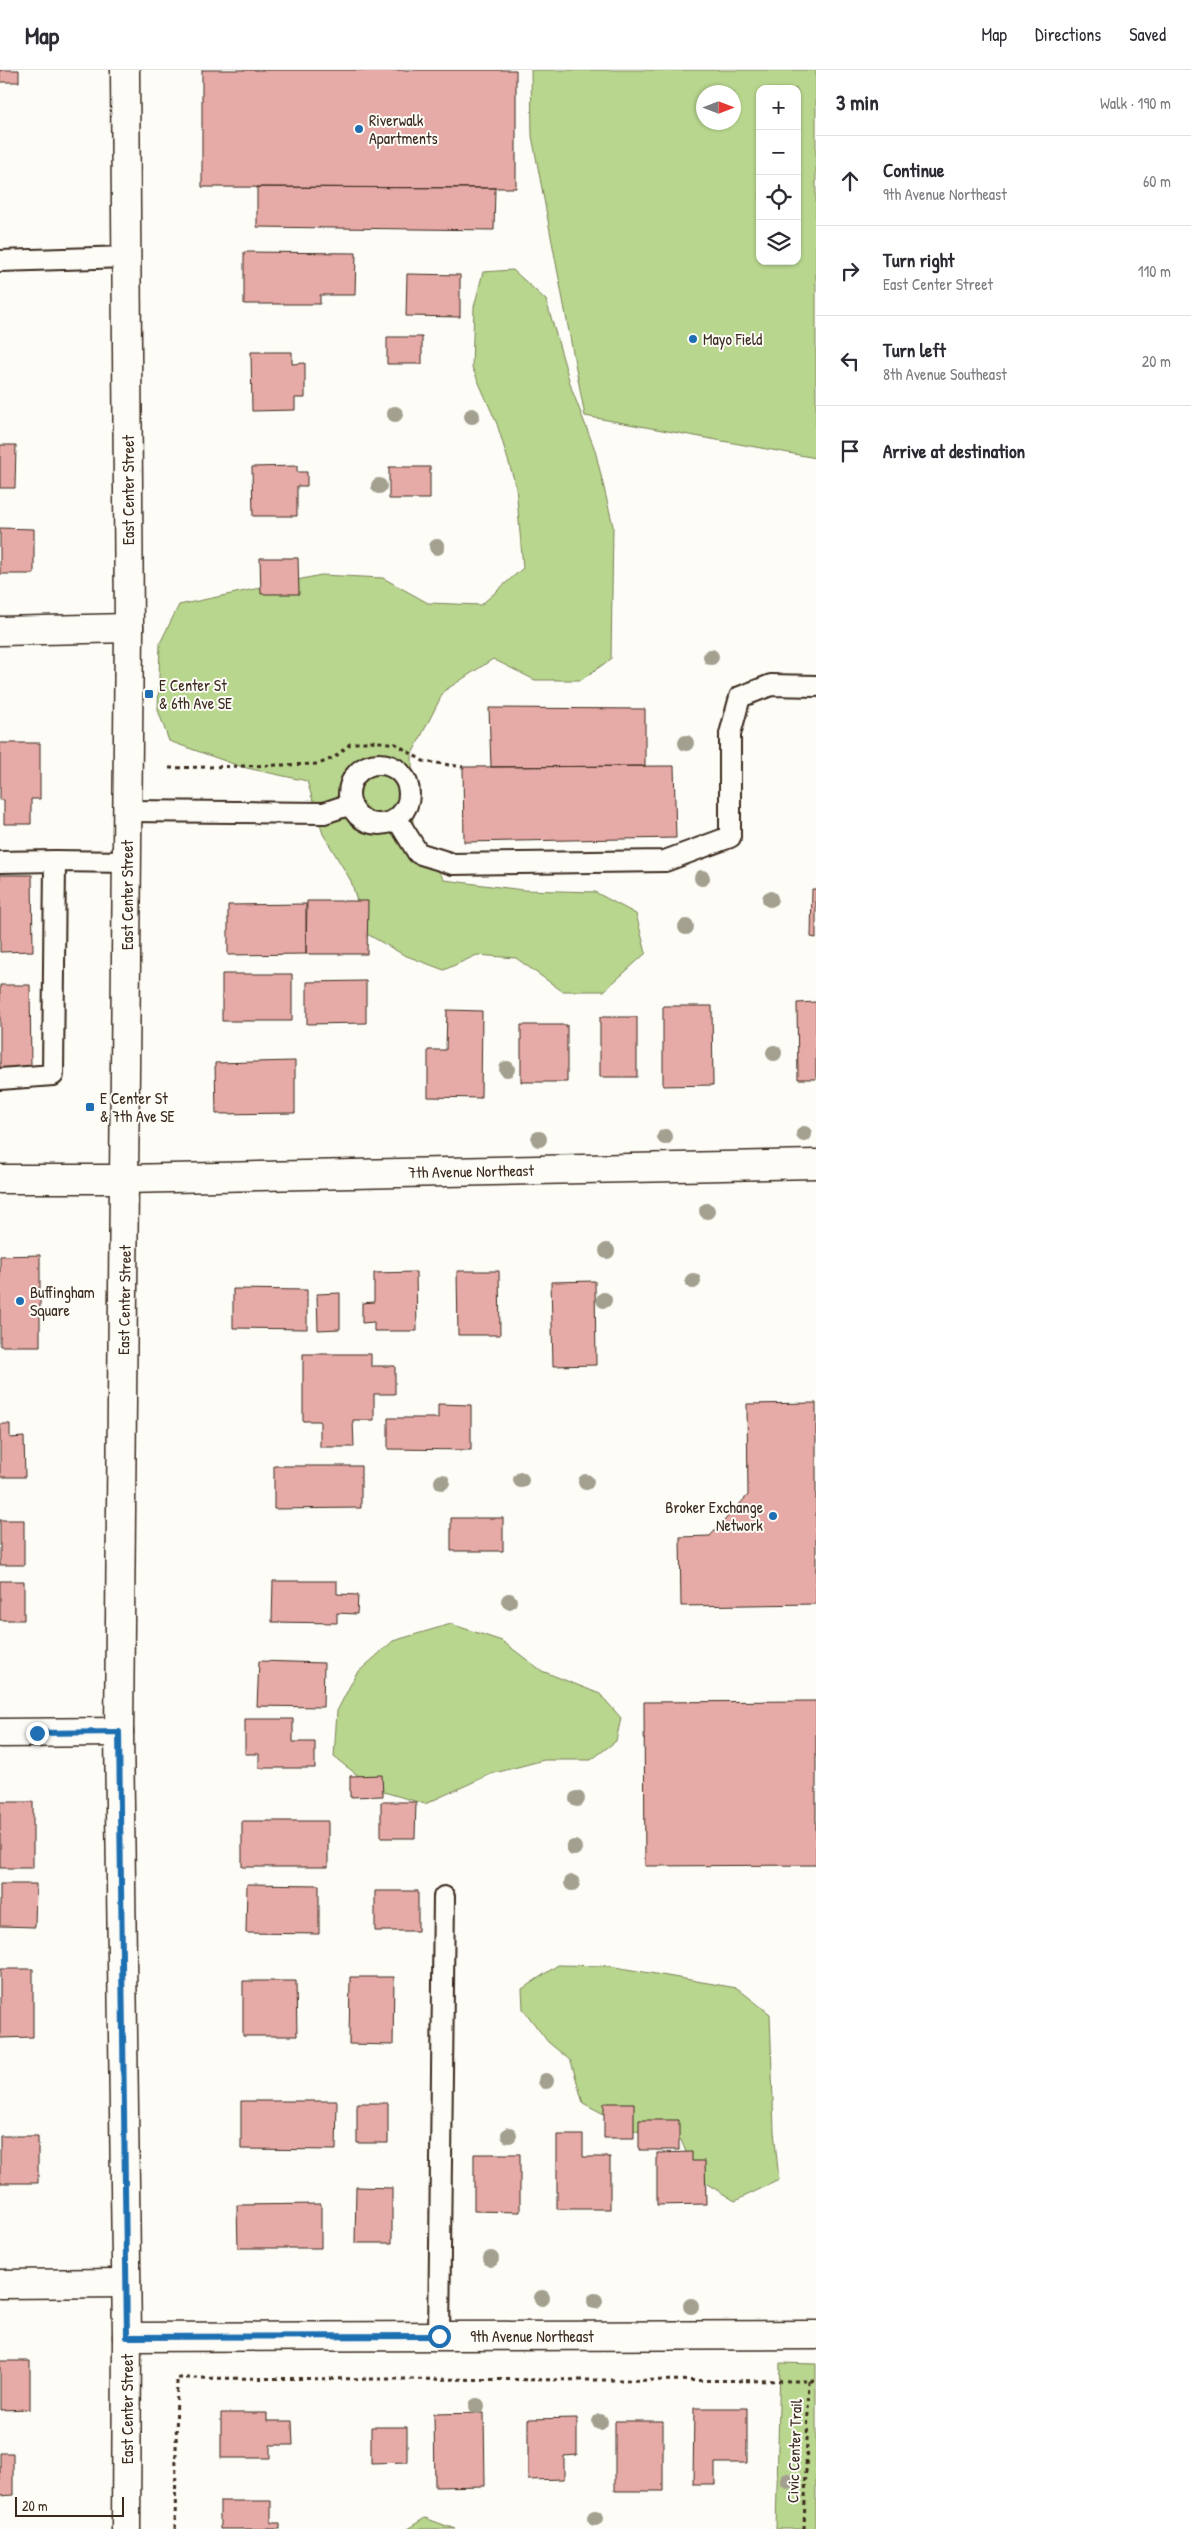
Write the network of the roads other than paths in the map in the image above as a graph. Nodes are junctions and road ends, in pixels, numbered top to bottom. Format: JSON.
{"nodes":[{"id":1,"x":125,"y":70,"type":"edge"},
{"id":2,"x":127,"y":257,"type":"junction"},
{"id":3,"x":0,"y":261,"type":"edge"},
{"id":4,"x":129,"y":628,"type":"junction"},
{"id":5,"x":0,"y":631,"type":"edge"},
{"id":6,"x":816,"y":686,"type":"edge"},
{"id":7,"x":351,"y":804,"type":"junction"},
{"id":8,"x":128,"y":811,"type":"junction"},
{"id":9,"x":397,"y":819,"type":"junction"},
{"id":10,"x":55,"y":861,"type":"junction"},
{"id":11,"x":0,"y":862,"type":"edge"},
{"id":12,"x":127,"y":862,"type":"junction"},
{"id":13,"x":0,"y":1079,"type":"edge"},
{"id":14,"x":816,"y":1164,"type":"edge"},
{"id":15,"x":0,"y":1179,"type":"edge"},
{"id":16,"x":125,"y":1179,"type":"junction"},
{"id":17,"x":119,"y":1732,"type":"junction"},
{"id":18,"x":0,"y":1733,"type":"edge"},
{"id":19,"x":444,"y":1898,"type":"dead end"},
{"id":20,"x":126,"y":2283,"type":"junction"},
{"id":21,"x":0,"y":2284,"type":"edge"},
{"id":22,"x":816,"y":2335,"type":"edge"},
{"id":23,"x":439,"y":2336,"type":"junction"},
{"id":24,"x":127,"y":2337,"type":"junction"},
{"id":25,"x":126,"y":2529,"type":"edge"}],
"edges":[{"from":1,"to":2,"type":"street","name":"East Center Street"},
{"from":2,"to":3,"type":"lane"},
{"from":2,"to":4,"type":"street","name":"East Center Street"},
{"from":4,"to":5,"type":"street"},
{"from":4,"to":8,"type":"street","name":"East Center Street"},
{"from":6,"to":9,"type":"lane"},
{"from":7,"to":8,"type":"lane"},
{"from":7,"to":9,"type":"lane"},
{"from":7,"to":9,"type":"lane"},
{"from":8,"to":12,"type":"street","name":"East Center Street"},
{"from":10,"to":11,"type":"lane"},
{"from":10,"to":12,"type":"lane"},
{"from":10,"to":13,"type":"lane"},
{"from":12,"to":16,"type":"street","name":"East Center Street"},
{"from":14,"to":16,"type":"street","name":"7th Avenue Northeast"},
{"from":15,"to":16,"type":"street","name":"7th Avenue Northeast"},
{"from":16,"to":17,"type":"street","name":"East Center Street"},
{"from":17,"to":18,"type":"street"},
{"from":17,"to":20,"type":"street","name":"East Center Street"},
{"from":19,"to":23,"type":"lane"},
{"from":20,"to":21,"type":"street"},
{"from":20,"to":24,"type":"street","name":"East Center Street"},
{"from":22,"to":23,"type":"street","name":"9th Avenue Northeast"},
{"from":23,"to":24,"type":"street","name":"9th Avenue Northeast"},
{"from":24,"to":25,"type":"street","name":"East Center Street"}]}
